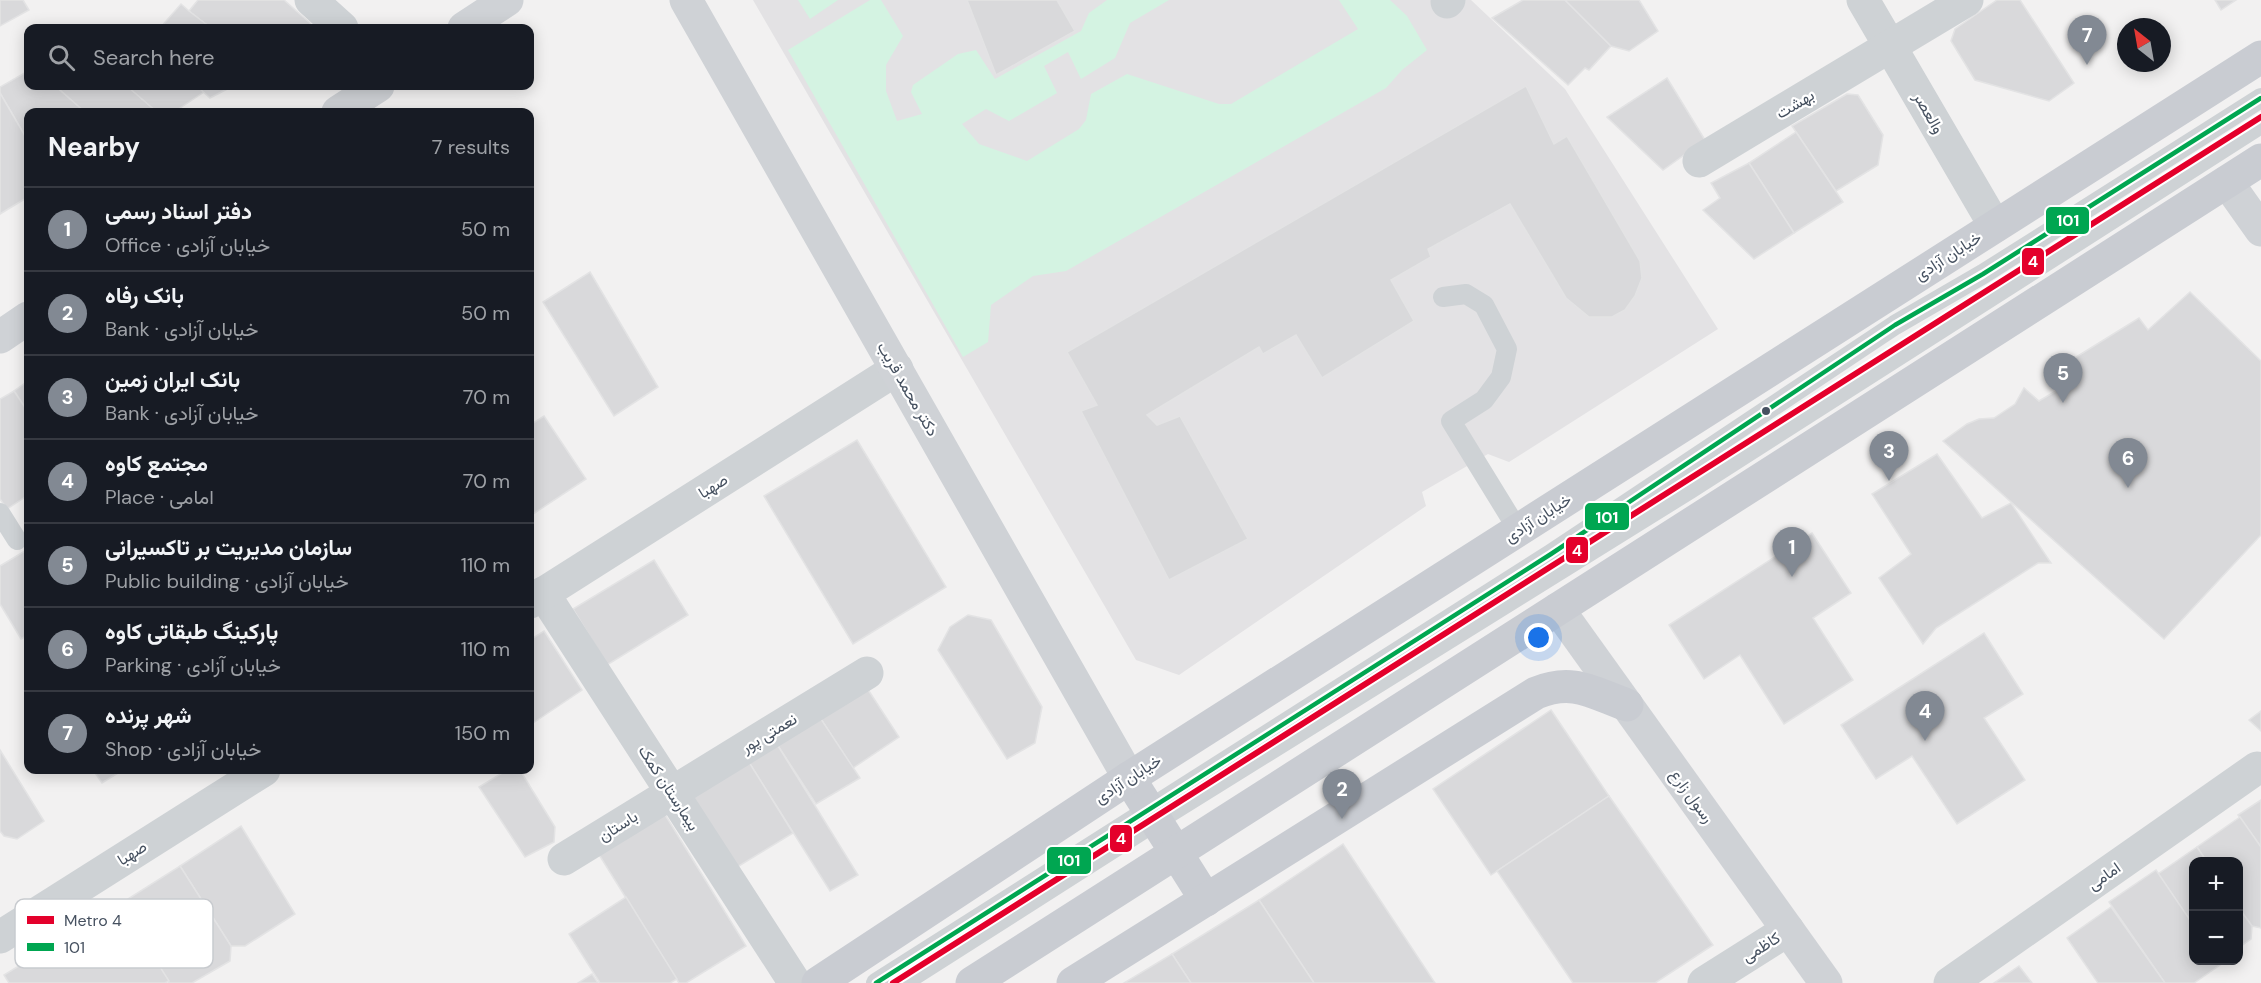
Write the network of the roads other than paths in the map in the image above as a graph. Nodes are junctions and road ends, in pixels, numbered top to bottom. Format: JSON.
{"nodes":[{"id":1,"x":311,"y":0,"type":"edge"},
{"id":2,"x":507,"y":0,"type":"edge"},
{"id":3,"x":687,"y":0,"type":"edge"},
{"id":4,"x":1863,"y":0,"type":"edge"},
{"id":5,"x":1967,"y":0,"type":"edge"},
{"id":6,"x":338,"y":24,"type":"edge"},
{"id":7,"x":470,"y":24,"type":"edge"},
{"id":8,"x":1890,"y":46,"type":"junction"},
{"id":9,"x":2261,"y":57,"type":"edge"},
{"id":10,"x":372,"y":90,"type":"edge"},
{"id":11,"x":2261,"y":98,"type":"edge"},
{"id":12,"x":344,"y":108,"type":"edge"},
{"id":13,"x":2261,"y":124,"type":"edge"},
{"id":14,"x":2261,"y":160,"type":"edge"},
{"id":15,"x":1699,"y":161,"type":"dead end"},
{"id":16,"x":2227,"y":182,"type":"junction"},
{"id":17,"x":1995,"y":226,"type":"junction"},
{"id":18,"x":2261,"y":230,"type":"edge"},
{"id":19,"x":1443,"y":297,"type":"dead end"},
{"id":20,"x":24,"y":321,"type":"edge"},
{"id":21,"x":0,"y":337,"type":"edge"},
{"id":22,"x":897,"y":369,"type":"junction"},
{"id":23,"x":0,"y":513,"type":"edge"},
{"id":24,"x":1518,"y":530,"type":"junction"},
{"id":25,"x":17,"y":540,"type":"dead end"},
{"id":26,"x":536,"y":598,"type":"edge"},
{"id":27,"x":1558,"y":609,"type":"junction"},
{"id":28,"x":867,"y":673,"type":"dead end"},
{"id":29,"x":1627,"y":705,"type":"junction"},
{"id":30,"x":2257,"y":768,"type":"dead end"},
{"id":31,"x":258,"y":774,"type":"edge"},
{"id":32,"x":1129,"y":778,"type":"junction"},
{"id":33,"x":671,"y":792,"type":"junction"},
{"id":34,"x":1152,"y":815,"type":"junction"},
{"id":35,"x":1177,"y":853,"type":"junction"},
{"id":36,"x":564,"y":859,"type":"dead end"},
{"id":37,"x":60,"y":899,"type":"edge"},
{"id":38,"x":1206,"y":900,"type":"junction"},
{"id":39,"x":15,"y":928,"type":"edge"},
{"id":40,"x":1788,"y":930,"type":"junction"},
{"id":41,"x":0,"y":937,"type":"edge"},
{"id":42,"x":795,"y":983,"type":"edge"},
{"id":43,"x":818,"y":983,"type":"edge"},
{"id":44,"x":876,"y":983,"type":"edge"},
{"id":45,"x":902,"y":983,"type":"edge"},
{"id":46,"x":972,"y":983,"type":"edge"},
{"id":47,"x":1073,"y":983,"type":"edge"},
{"id":48,"x":1704,"y":983,"type":"edge"},
{"id":49,"x":1826,"y":983,"type":"edge"},
{"id":50,"x":1950,"y":983,"type":"edge"}],
"edges":[{"from":1,"to":6,"type":"street"},
{"from":2,"to":7,"type":"main road"},
{"from":3,"to":22,"type":"main road","name":"دکتر محمد قریب"},
{"from":4,"to":8,"type":"street","name":"والعصر"},
{"from":5,"to":8,"type":"street","name":"بهشت"},
{"from":8,"to":15,"type":"street","name":"بهشت"},
{"from":8,"to":17,"type":"street","name":"والعصر"},
{"from":9,"to":17,"type":"main road","name":"خیابان آزادی"},
{"from":10,"to":12,"type":"main road"},
{"from":11,"to":34,"type":"lane"},
{"from":13,"to":34,"type":"lane"},
{"from":14,"to":16,"type":"main road"},
{"from":16,"to":18,"type":"main road"},
{"from":16,"to":27,"type":"main road"},
{"from":17,"to":24,"type":"main road","name":"خیابان آزادی"},
{"from":19,"to":24,"type":"lane"},
{"from":20,"to":21,"type":"main road"},
{"from":22,"to":26,"type":"street","name":"صهبا"},
{"from":22,"to":32,"type":"main road","name":"دکتر محمد قریب"},
{"from":23,"to":25,"type":"lane"},
{"from":24,"to":32,"type":"main road","name":"خیابان آزادی"},
{"from":26,"to":33,"type":"street","name":"بیمارستان کمک"},
{"from":27,"to":29,"type":"main road","name":"رسول زارع"},
{"from":27,"to":35,"type":"main road"},
{"from":28,"to":33,"type":"street","name":"نعمتی پور"},
{"from":29,"to":38,"type":"main road"},
{"from":29,"to":40,"type":"main road","name":"رسول زارع"},
{"from":30,"to":50,"type":"street","name":"امامی"},
{"from":31,"to":37,"type":"street","name":"صهبا"},
{"from":32,"to":34,"type":"main road"},
{"from":32,"to":43,"type":"main road","name":"خیابان آزادی"},
{"from":33,"to":36,"type":"street","name":"باستان"},
{"from":33,"to":42,"type":"street","name":"بیمارستان کمک"},
{"from":34,"to":35,"type":"main road"},
{"from":34,"to":44,"type":"lane"},
{"from":34,"to":45,"type":"lane"},
{"from":35,"to":38,"type":"main road"},
{"from":35,"to":46,"type":"main road"},
{"from":38,"to":47,"type":"main road"},
{"from":39,"to":41,"type":"street","name":"صهبا"},
{"from":40,"to":48,"type":"street","name":"کاظمی"},
{"from":40,"to":49,"type":"main road","name":"رسول زارع"}]}
